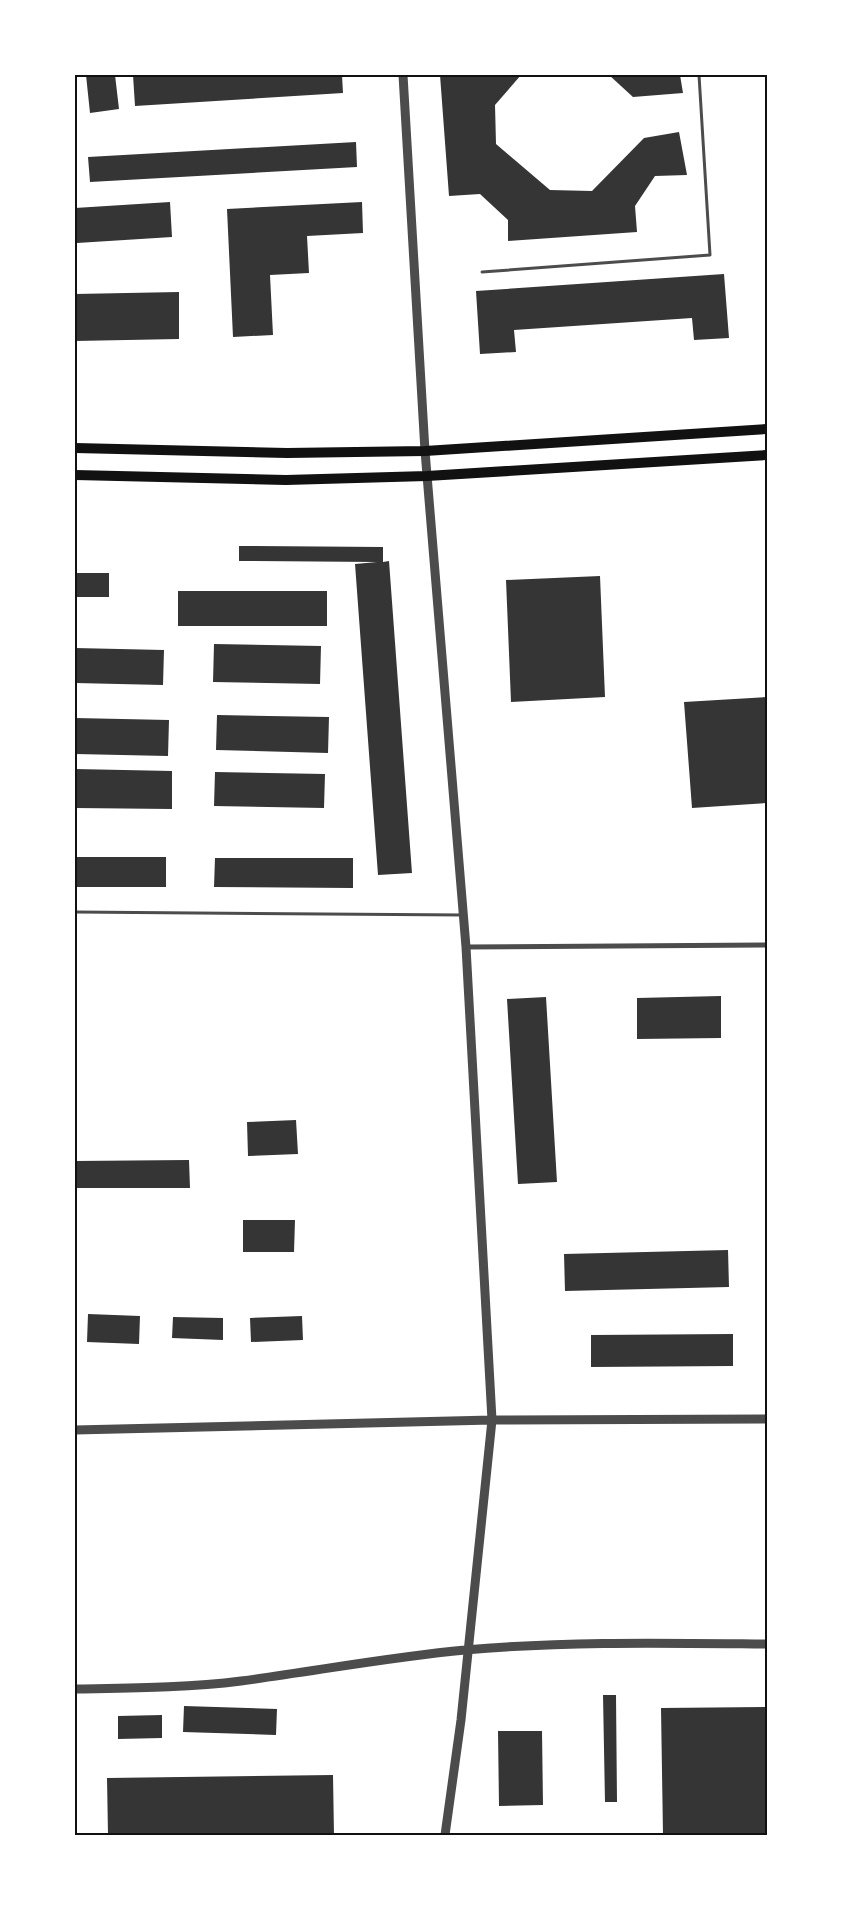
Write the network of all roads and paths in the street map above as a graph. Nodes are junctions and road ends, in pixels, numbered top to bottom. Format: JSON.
{"nodes":[{"id":1,"x":403,"y":75,"type":"edge"},
{"id":2,"x":699,"y":75,"type":"edge"},
{"id":3,"x":482,"y":272,"type":"dead end"},
{"id":4,"x":767,"y":429,"type":"edge"},
{"id":5,"x":75,"y":448,"type":"edge"},
{"id":6,"x":425,"y":451,"type":"junction"},
{"id":7,"x":767,"y":455,"type":"edge"},
{"id":8,"x":75,"y":475,"type":"edge"},
{"id":9,"x":427,"y":476,"type":"junction"},
{"id":10,"x":75,"y":912,"type":"edge"},
{"id":11,"x":463,"y":915,"type":"junction"},
{"id":12,"x":767,"y":945,"type":"edge"},
{"id":13,"x":466,"y":947,"type":"junction"},
{"id":14,"x":767,"y":1419,"type":"edge"},
{"id":15,"x":492,"y":1420,"type":"junction"},
{"id":16,"x":75,"y":1430,"type":"edge"},
{"id":17,"x":767,"y":1644,"type":"edge"},
{"id":18,"x":468,"y":1650,"type":"junction"},
{"id":19,"x":75,"y":1689,"type":"edge"},
{"id":20,"x":445,"y":1835,"type":"edge"}],
"edges":[{"from":1,"to":6,"type":"street"},
{"from":2,"to":3,"type":"lane"},
{"from":4,"to":6,"type":"main road"},
{"from":5,"to":6,"type":"main road"},
{"from":6,"to":9,"type":"street"},
{"from":7,"to":9,"type":"main road"},
{"from":8,"to":9,"type":"main road"},
{"from":9,"to":11,"type":"street"},
{"from":10,"to":11,"type":"lane"},
{"from":11,"to":13,"type":"street"},
{"from":12,"to":13,"type":"street"},
{"from":13,"to":15,"type":"street"},
{"from":14,"to":15,"type":"street"},
{"from":15,"to":16,"type":"street"},
{"from":15,"to":18,"type":"street"},
{"from":17,"to":18,"type":"street"},
{"from":18,"to":19,"type":"street"},
{"from":18,"to":20,"type":"street"}]}
